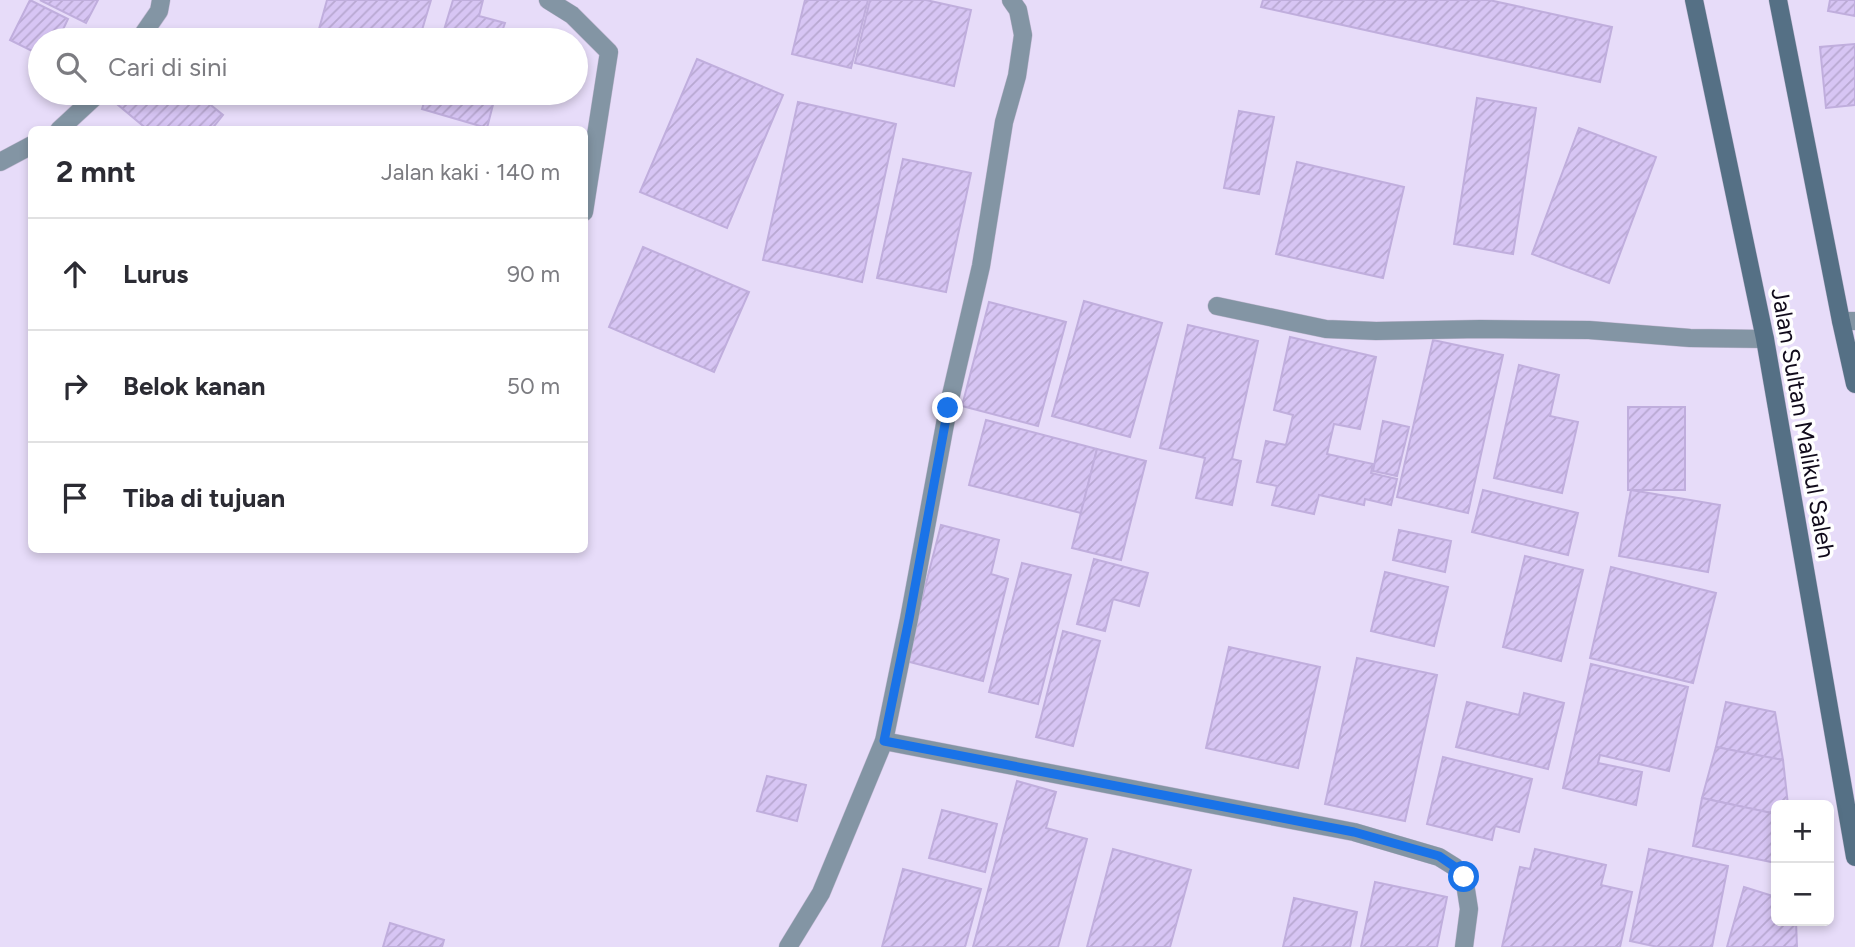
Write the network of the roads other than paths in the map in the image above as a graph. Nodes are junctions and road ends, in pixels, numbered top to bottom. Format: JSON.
{"nodes":[{"id":1,"x":161,"y":0,"type":"edge"},
{"id":2,"x":548,"y":0,"type":"edge"},
{"id":3,"x":1011,"y":0,"type":"edge"},
{"id":4,"x":1694,"y":0,"type":"edge"},
{"id":5,"x":1778,"y":0,"type":"edge"},
{"id":6,"x":147,"y":28,"type":"edge"},
{"id":7,"x":585,"y":28,"type":"edge"},
{"id":8,"x":588,"y":31,"type":"edge"},
{"id":9,"x":86,"y":105,"type":"edge"},
{"id":10,"x":63,"y":126,"type":"edge"},
{"id":11,"x":28,"y":147,"type":"edge"},
{"id":12,"x":0,"y":162,"type":"edge"},
{"id":13,"x":588,"y":186,"type":"edge"},
{"id":14,"x":1217,"y":306,"type":"dead end"},
{"id":15,"x":1848,"y":321,"type":"edge"},
{"id":16,"x":1765,"y":339,"type":"junction"},
{"id":17,"x":1855,"y":384,"type":"edge"},
{"id":18,"x":884,"y":741,"type":"junction"},
{"id":19,"x":1855,"y":857,"type":"edge"},
{"id":20,"x":788,"y":947,"type":"edge"},
{"id":21,"x":1464,"y":947,"type":"edge"}],
"edges":[{"from":1,"to":6,"type":"street"},
{"from":2,"to":7,"type":"street"},
{"from":3,"to":18,"type":"street"},
{"from":4,"to":16,"type":"main road","name":"Jalan Sultan Malikul Saleh"},
{"from":5,"to":15,"type":"main road"},
{"from":8,"to":13,"type":"street"},
{"from":9,"to":10,"type":"street"},
{"from":11,"to":12,"type":"street"},
{"from":14,"to":16,"type":"street"},
{"from":15,"to":17,"type":"main road"},
{"from":16,"to":19,"type":"main road","name":"Jalan Sultan Malikul Saleh"},
{"from":18,"to":20,"type":"street"},
{"from":18,"to":21,"type":"street"}]}
